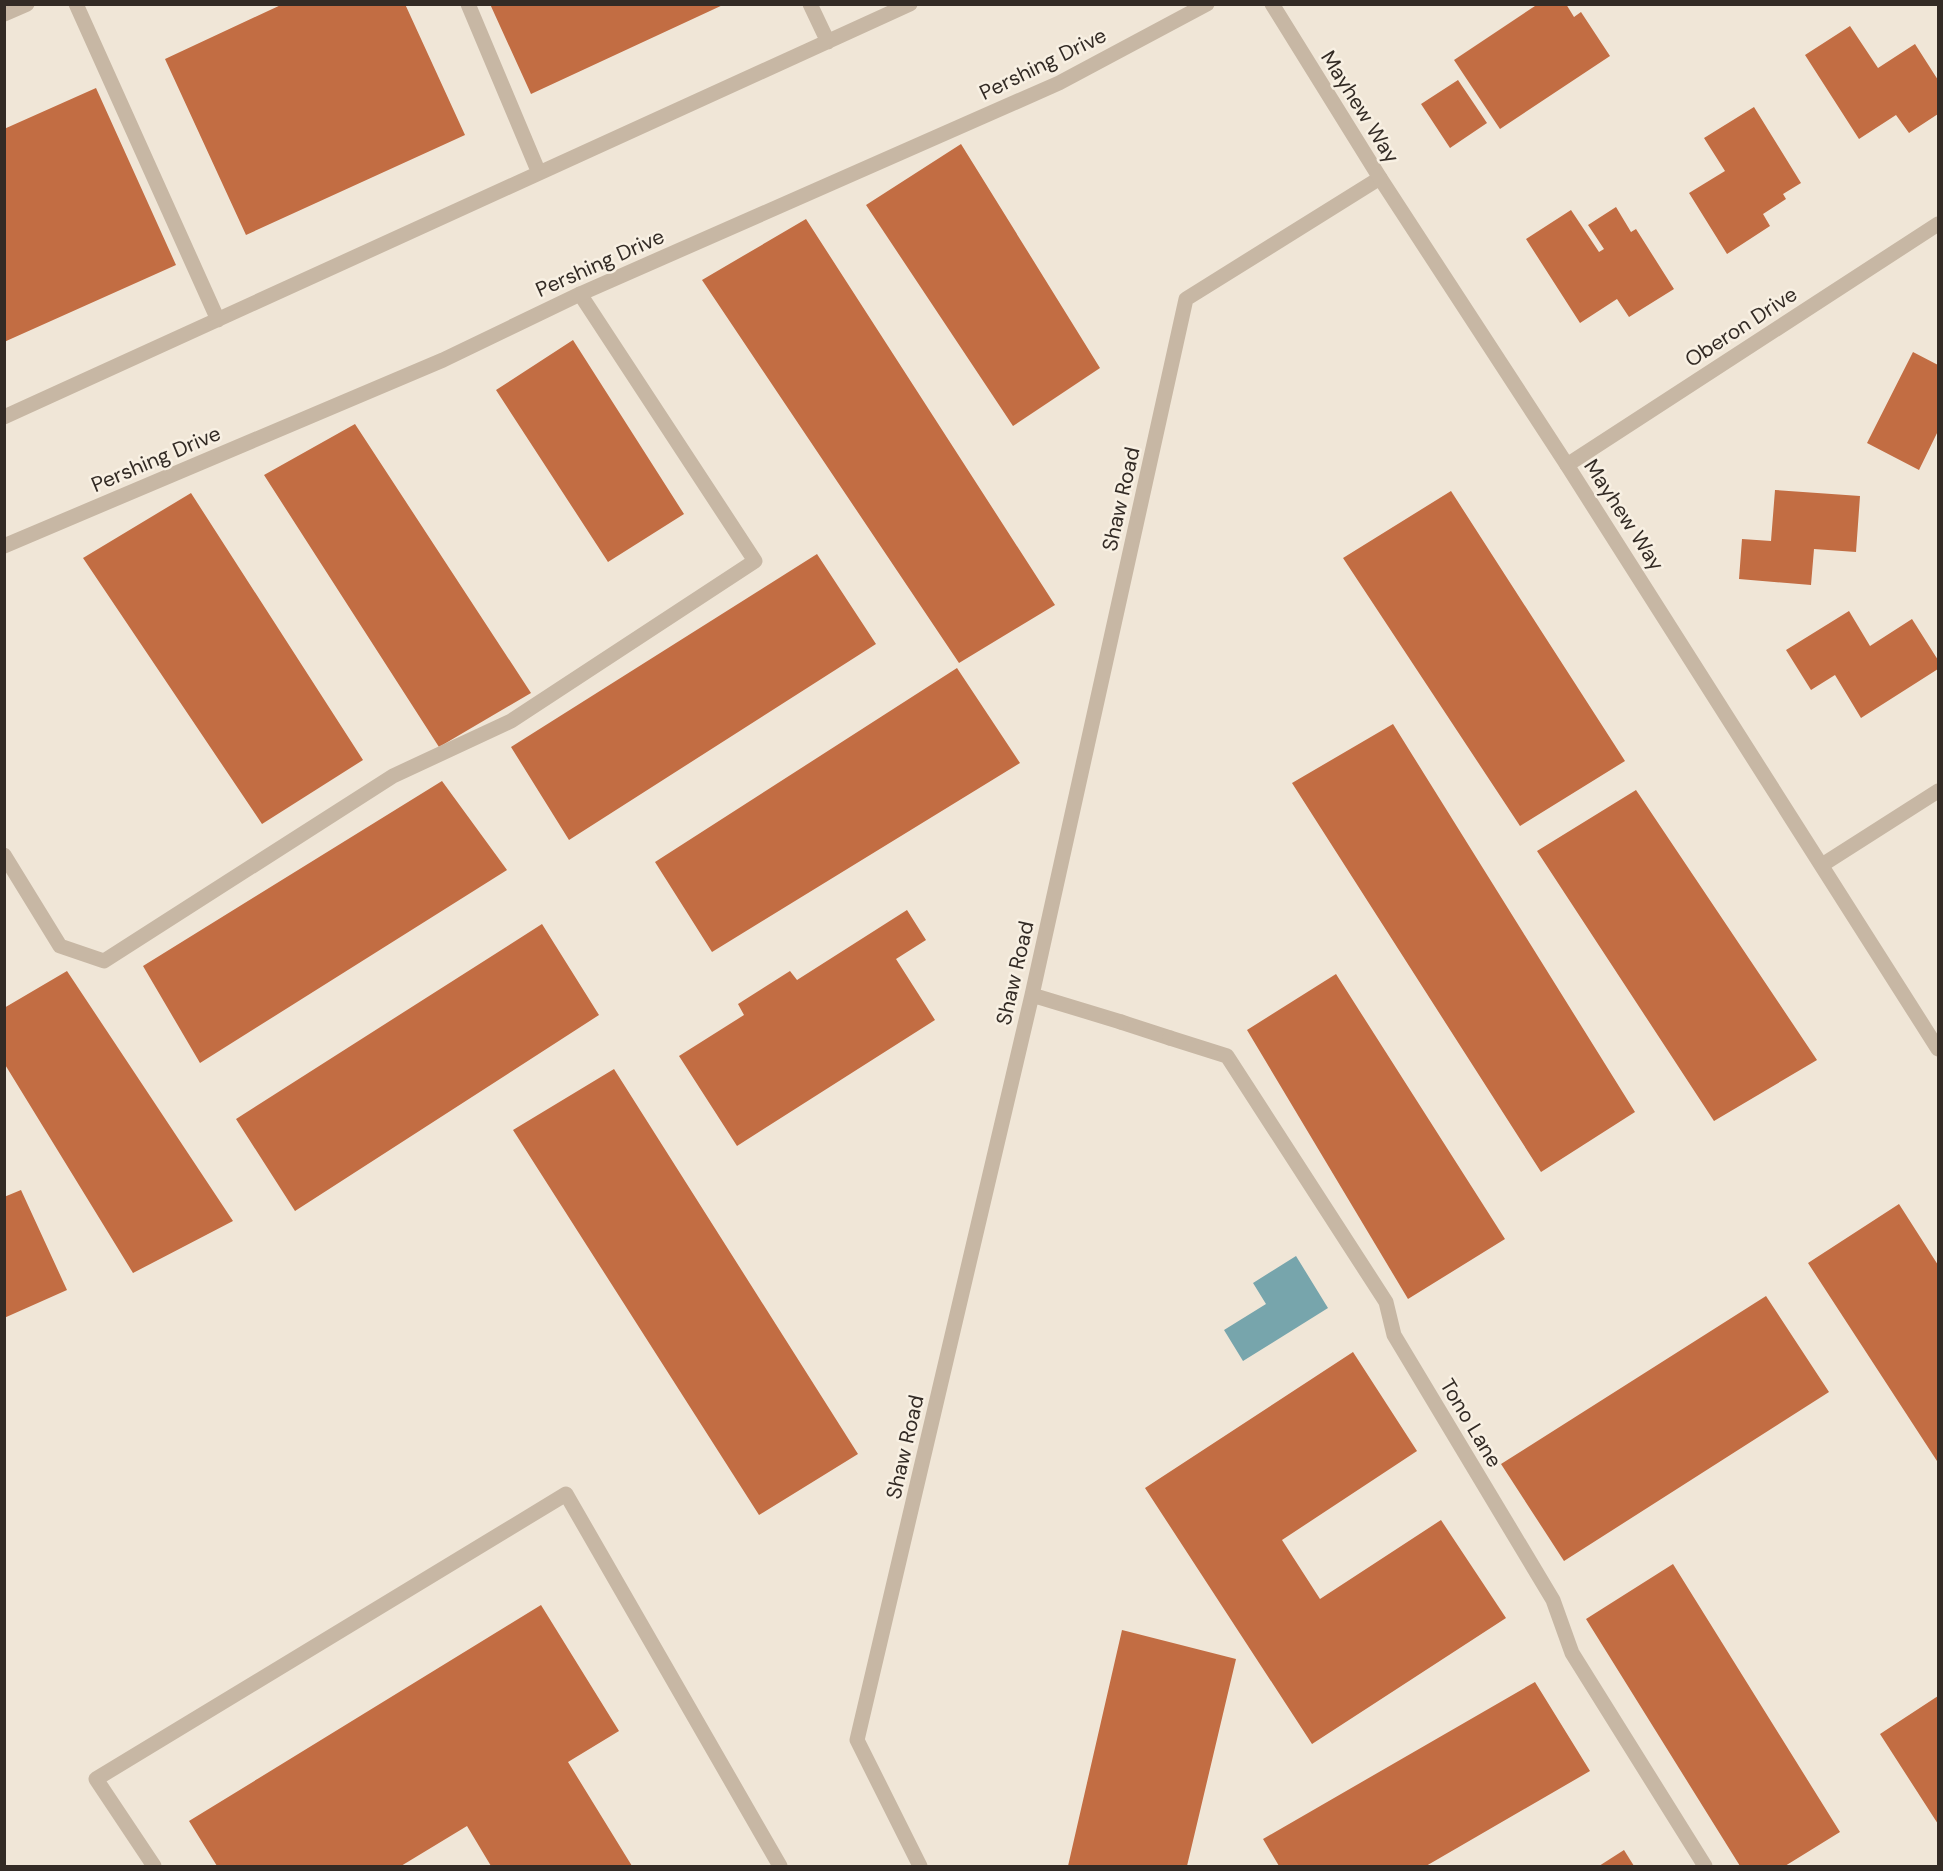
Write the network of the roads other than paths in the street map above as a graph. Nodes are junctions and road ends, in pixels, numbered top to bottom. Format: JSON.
{"nodes":[{"id":1,"x":27,"y":4,"type":"edge"},
{"id":2,"x":75,"y":4,"type":"edge"},
{"id":3,"x":468,"y":4,"type":"edge"},
{"id":4,"x":810,"y":4,"type":"edge"},
{"id":5,"x":910,"y":4,"type":"edge"},
{"id":6,"x":1207,"y":4,"type":"edge"},
{"id":7,"x":1272,"y":4,"type":"edge"},
{"id":8,"x":4,"y":14,"type":"edge"},
{"id":9,"x":828,"y":42,"type":"junction"},
{"id":10,"x":539,"y":173,"type":"junction"},
{"id":11,"x":1380,"y":178,"type":"junction"},
{"id":12,"x":1938,"y":224,"type":"edge"},
{"id":13,"x":580,"y":294,"type":"junction"},
{"id":14,"x":218,"y":320,"type":"junction"},
{"id":15,"x":4,"y":417,"type":"edge"},
{"id":16,"x":1567,"y":465,"type":"junction"},
{"id":17,"x":4,"y":546,"type":"edge"},
{"id":18,"x":1938,"y":791,"type":"edge"},
{"id":19,"x":4,"y":855,"type":"edge"},
{"id":20,"x":1822,"y":865,"type":"junction"},
{"id":21,"x":1032,"y":995,"type":"junction"},
{"id":22,"x":1938,"y":1049,"type":"edge"},
{"id":23,"x":154,"y":1866,"type":"edge"},
{"id":24,"x":780,"y":1866,"type":"edge"},
{"id":25,"x":920,"y":1866,"type":"edge"},
{"id":26,"x":1705,"y":1866,"type":"edge"}],
"edges":[{"from":1,"to":8,"type":"street"},
{"from":2,"to":14,"type":"street"},
{"from":3,"to":10,"type":"street"},
{"from":4,"to":9,"type":"street"},
{"from":5,"to":9,"type":"street"},
{"from":6,"to":13,"type":"street","name":"Pershing Drive"},
{"from":7,"to":11,"type":"street","name":"Mayhew Way"},
{"from":9,"to":10,"type":"street"},
{"from":10,"to":14,"type":"street"},
{"from":11,"to":16,"type":"street","name":"Mayhew Way"},
{"from":11,"to":21,"type":"street","name":"Shaw Road"},
{"from":12,"to":16,"type":"street","name":"Oberon Drive"},
{"from":13,"to":17,"type":"street","name":"Pershing Drive"},
{"from":13,"to":19,"type":"street"},
{"from":14,"to":15,"type":"street"},
{"from":16,"to":20,"type":"street","name":"Mayhew Way"},
{"from":18,"to":20,"type":"street"},
{"from":20,"to":22,"type":"street","name":"Mayhew Way"},
{"from":21,"to":25,"type":"street","name":"Shaw Road"},
{"from":21,"to":26,"type":"street","name":"Tono Lane"},
{"from":23,"to":24,"type":"street"}]}
